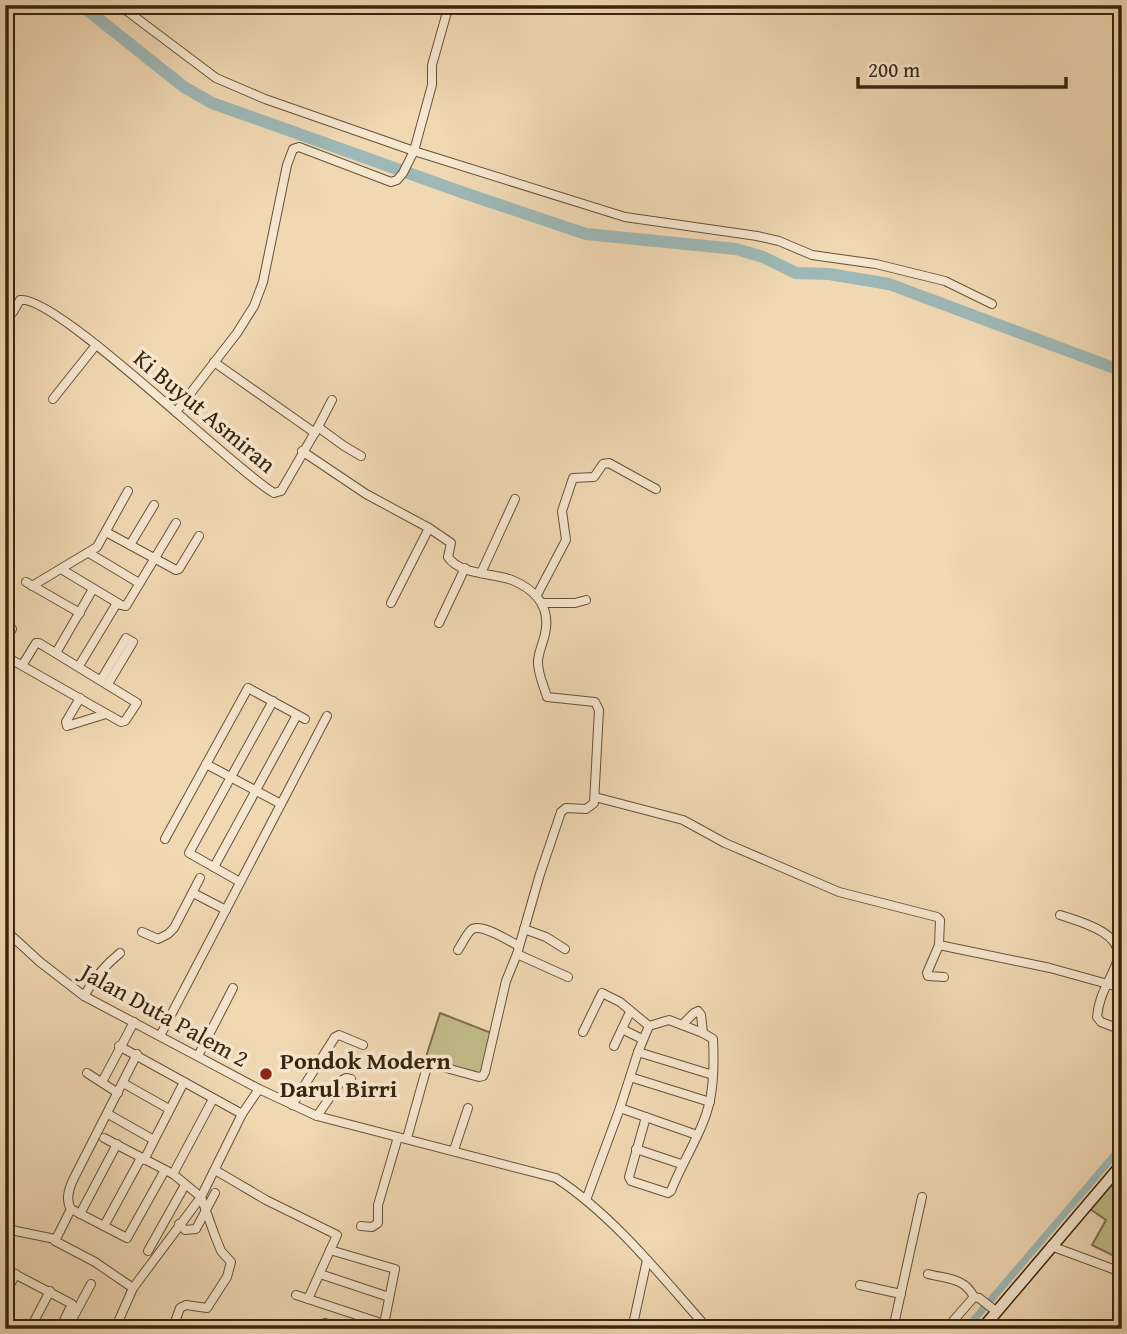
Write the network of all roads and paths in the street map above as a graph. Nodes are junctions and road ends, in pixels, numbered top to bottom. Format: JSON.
{"nodes":[{"id":1,"x":119,"y":5,"type":"edge"},
{"id":2,"x":449,"y":5,"type":"edge"},
{"id":3,"x":412,"y":154,"type":"junction"},
{"id":4,"x":992,"y":304,"type":"dead end"},
{"id":5,"x":5,"y":318,"type":"edge"},
{"id":6,"x":96,"y":345,"type":"junction"},
{"id":7,"x":214,"y":362,"type":"junction"},
{"id":8,"x":52,"y":399,"type":"dead end"},
{"id":9,"x":332,"y":400,"type":"dead end"},
{"id":10,"x":176,"y":411,"type":"junction"},
{"id":11,"x":317,"y":430,"type":"junction"},
{"id":12,"x":303,"y":451,"type":"junction"},
{"id":13,"x":361,"y":456,"type":"dead end"},
{"id":14,"x":656,"y":489,"type":"dead end"},
{"id":15,"x":128,"y":491,"type":"dead end"},
{"id":16,"x":515,"y":499,"type":"dead end"},
{"id":17,"x":154,"y":505,"type":"dead end"},
{"id":18,"x":176,"y":523,"type":"dead end"},
{"id":19,"x":429,"y":528,"type":"junction"},
{"id":20,"x":106,"y":533,"type":"junction"},
{"id":21,"x":199,"y":536,"type":"dead end"},
{"id":22,"x":130,"y":545,"type":"junction"},
{"id":23,"x":89,"y":553,"type":"junction"},
{"id":24,"x":154,"y":558,"type":"junction"},
{"id":25,"x":61,"y":569,"type":"junction"},
{"id":26,"x":465,"y":569,"type":"junction"},
{"id":27,"x":481,"y":573,"type":"junction"},
{"id":28,"x":139,"y":583,"type":"junction"},
{"id":29,"x":93,"y":589,"type":"junction"},
{"id":30,"x":540,"y":599,"type":"junction"},
{"id":31,"x":586,"y":600,"type":"dead end"},
{"id":32,"x":117,"y":603,"type":"junction"},
{"id":33,"x":391,"y":603,"type":"dead end"},
{"id":34,"x":80,"y":613,"type":"junction"},
{"id":35,"x":439,"y":622,"type":"dead end"},
{"id":36,"x":12,"y":629,"type":"dead end"},
{"id":37,"x":5,"y":642,"type":"edge"},
{"id":38,"x":56,"y":653,"type":"junction"},
{"id":39,"x":5,"y":656,"type":"edge"},
{"id":40,"x":23,"y":664,"type":"junction"},
{"id":41,"x":79,"y":666,"type":"junction"},
{"id":42,"x":105,"y":682,"type":"junction"},
{"id":43,"x":79,"y":698,"type":"junction"},
{"id":44,"x":273,"y":701,"type":"junction"},
{"id":45,"x":106,"y":714,"type":"junction"},
{"id":46,"x":327,"y":716,"type":"dead end"},
{"id":47,"x":206,"y":764,"type":"junction"},
{"id":48,"x":231,"y":777,"type":"junction"},
{"id":49,"x":256,"y":790,"type":"junction"},
{"id":50,"x":595,"y":797,"type":"junction"},
{"id":51,"x":281,"y":804,"type":"junction"},
{"id":52,"x":165,"y":839,"type":"dead end"},
{"id":53,"x":214,"y":867,"type":"junction"},
{"id":54,"x":200,"y":878,"type":"dead end"},
{"id":55,"x":240,"y":882,"type":"junction"},
{"id":56,"x":193,"y":893,"type":"junction"},
{"id":57,"x":226,"y":910,"type":"junction"},
{"id":58,"x":1060,"y":915,"type":"dead end"},
{"id":59,"x":524,"y":929,"type":"junction"},
{"id":60,"x":5,"y":930,"type":"edge"},
{"id":61,"x":142,"y":932,"type":"dead end"},
{"id":62,"x":939,"y":944,"type":"junction"},
{"id":63,"x":565,"y":949,"type":"dead end"},
{"id":64,"x":458,"y":950,"type":"dead end"},
{"id":65,"x":518,"y":950,"type":"junction"},
{"id":66,"x":120,"y":953,"type":"dead end"},
{"id":67,"x":568,"y":977,"type":"dead end"},
{"id":68,"x":944,"y":977,"type":"dead end"},
{"id":69,"x":1106,"y":983,"type":"junction"},
{"id":70,"x":233,"y":988,"type":"dead end"},
{"id":71,"x":1122,"y":988,"type":"edge"},
{"id":72,"x":84,"y":996,"type":"junction"},
{"id":73,"x":629,"y":1012,"type":"junction"},
{"id":74,"x":134,"y":1022,"type":"junction"},
{"id":75,"x":682,"y":1025,"type":"junction"},
{"id":76,"x":649,"y":1026,"type":"junction"},
{"id":77,"x":622,"y":1029,"type":"junction"},
{"id":78,"x":1122,"y":1030,"type":"edge"},
{"id":79,"x":583,"y":1032,"type":"dead end"},
{"id":80,"x":703,"y":1033,"type":"junction"},
{"id":81,"x":160,"y":1036,"type":"junction"},
{"id":82,"x":642,"y":1039,"type":"junction"},
{"id":83,"x":363,"y":1045,"type":"dead end"},
{"id":84,"x":120,"y":1046,"type":"junction"},
{"id":85,"x":614,"y":1046,"type":"dead end"},
{"id":86,"x":638,"y":1052,"type":"junction"},
{"id":87,"x":136,"y":1054,"type":"junction"},
{"id":88,"x":198,"y":1056,"type":"junction"},
{"id":89,"x":87,"y":1073,"type":"dead end"},
{"id":90,"x":713,"y":1075,"type":"junction"},
{"id":91,"x":630,"y":1077,"type":"junction"},
{"id":92,"x":351,"y":1080,"type":"dead end"},
{"id":93,"x":102,"y":1082,"type":"junction"},
{"id":94,"x":123,"y":1083,"type":"junction"},
{"id":95,"x":184,"y":1083,"type":"junction"},
{"id":96,"x":259,"y":1089,"type":"junction"},
{"id":97,"x":118,"y":1093,"type":"junction"},
{"id":98,"x":214,"y":1100,"type":"junction"},
{"id":99,"x":710,"y":1102,"type":"junction"},
{"id":100,"x":292,"y":1105,"type":"junction"},
{"id":101,"x":468,"y":1108,"type":"dead end"},
{"id":102,"x":620,"y":1108,"type":"junction"},
{"id":103,"x":169,"y":1110,"type":"junction"},
{"id":104,"x":108,"y":1114,"type":"junction"},
{"id":105,"x":243,"y":1115,"type":"junction"},
{"id":106,"x":317,"y":1116,"type":"junction"},
{"id":107,"x":646,"y":1117,"type":"junction"},
{"id":108,"x":697,"y":1135,"type":"junction"},
{"id":109,"x":403,"y":1137,"type":"junction"},
{"id":110,"x":104,"y":1139,"type":"dead end"},
{"id":111,"x":154,"y":1140,"type":"junction"},
{"id":112,"x":117,"y":1144,"type":"junction"},
{"id":113,"x":636,"y":1149,"type":"junction"},
{"id":114,"x":454,"y":1150,"type":"junction"},
{"id":115,"x":143,"y":1159,"type":"junction"},
{"id":116,"x":681,"y":1164,"type":"junction"},
{"id":117,"x":1122,"y":1164,"type":"edge"},
{"id":118,"x":215,"y":1170,"type":"junction"},
{"id":119,"x":169,"y":1172,"type":"junction"},
{"id":120,"x":185,"y":1185,"type":"junction"},
{"id":121,"x":215,"y":1193,"type":"dead end"},
{"id":122,"x":201,"y":1197,"type":"junction"},
{"id":123,"x":922,"y":1197,"type":"dead end"},
{"id":124,"x":586,"y":1200,"type":"junction"},
{"id":125,"x":71,"y":1209,"type":"junction"},
{"id":126,"x":206,"y":1212,"type":"junction"},
{"id":127,"x":80,"y":1214,"type":"junction"},
{"id":128,"x":179,"y":1224,"type":"junction"},
{"id":129,"x":5,"y":1226,"type":"edge"},
{"id":130,"x":104,"y":1226,"type":"junction"},
{"id":131,"x":361,"y":1226,"type":"dead end"},
{"id":132,"x":55,"y":1239,"type":"junction"},
{"id":133,"x":1051,"y":1246,"type":"junction"},
{"id":134,"x":330,"y":1250,"type":"junction"},
{"id":135,"x":148,"y":1251,"type":"dead end"},
{"id":136,"x":647,"y":1261,"type":"junction"},
{"id":137,"x":1122,"y":1264,"type":"edge"},
{"id":138,"x":5,"y":1269,"type":"edge"},
{"id":139,"x":16,"y":1273,"type":"junction"},
{"id":140,"x":320,"y":1274,"type":"junction"},
{"id":141,"x":928,"y":1274,"type":"dead end"},
{"id":142,"x":91,"y":1284,"type":"dead end"},
{"id":143,"x":860,"y":1285,"type":"dead end"},
{"id":144,"x":134,"y":1288,"type":"junction"},
{"id":145,"x":50,"y":1291,"type":"junction"},
{"id":146,"x":5,"y":1293,"type":"edge"},
{"id":147,"x":901,"y":1294,"type":"junction"},
{"id":148,"x":296,"y":1295,"type":"dead end"},
{"id":149,"x":389,"y":1297,"type":"junction"},
{"id":150,"x":977,"y":1297,"type":"junction"},
{"id":151,"x":309,"y":1299,"type":"junction"},
{"id":152,"x":995,"y":1310,"type":"junction"},
{"id":153,"x":325,"y":1323,"type":"dead end"},
{"id":154,"x":30,"y":1329,"type":"edge"},
{"id":155,"x":60,"y":1329,"type":"edge"},
{"id":156,"x":67,"y":1329,"type":"edge"},
{"id":157,"x":115,"y":1329,"type":"edge"},
{"id":158,"x":181,"y":1329,"type":"edge"},
{"id":159,"x":343,"y":1329,"type":"edge"},
{"id":160,"x":632,"y":1329,"type":"edge"},
{"id":161,"x":708,"y":1329,"type":"edge"},
{"id":162,"x":893,"y":1329,"type":"edge"},
{"id":163,"x":946,"y":1329,"type":"edge"},
{"id":164,"x":982,"y":1329,"type":"edge"}],
"edges":[{"from":1,"to":3,"type":"street"},
{"from":2,"to":3,"type":"street"},
{"from":3,"to":4,"type":"street"},
{"from":3,"to":7,"type":"street"},
{"from":5,"to":6,"type":"street","name":"Ki Buyut Asmiran"},
{"from":6,"to":8,"type":"street"},
{"from":6,"to":10,"type":"street","name":"Ki Buyut Asmiran"},
{"from":7,"to":10,"type":"street"},
{"from":7,"to":11,"type":"street"},
{"from":9,"to":11,"type":"street","name":"Ki Buyut Asmiran"},
{"from":10,"to":12,"type":"street","name":"Ki Buyut Asmiran"},
{"from":11,"to":12,"type":"street","name":"Ki Buyut Asmiran"},
{"from":11,"to":13,"type":"street"},
{"from":12,"to":19,"type":"street"},
{"from":14,"to":30,"type":"street"},
{"from":15,"to":20,"type":"street"},
{"from":16,"to":27,"type":"street"},
{"from":17,"to":22,"type":"street"},
{"from":18,"to":24,"type":"street"},
{"from":19,"to":26,"type":"street"},
{"from":19,"to":33,"type":"street"},
{"from":20,"to":22,"type":"street"},
{"from":20,"to":23,"type":"street"},
{"from":21,"to":24,"type":"street"},
{"from":22,"to":24,"type":"street"},
{"from":23,"to":25,"type":"street"},
{"from":23,"to":28,"type":"street"},
{"from":24,"to":28,"type":"street"},
{"from":25,"to":29,"type":"street"},
{"from":25,"to":34,"type":"street"},
{"from":26,"to":27,"type":"street"},
{"from":26,"to":35,"type":"street"},
{"from":27,"to":30,"type":"street"},
{"from":28,"to":32,"type":"street"},
{"from":29,"to":32,"type":"street"},
{"from":29,"to":34,"type":"street"},
{"from":30,"to":31,"type":"street"},
{"from":30,"to":50,"type":"street"},
{"from":32,"to":41,"type":"street"},
{"from":34,"to":38,"type":"street"},
{"from":36,"to":37,"type":"street"},
{"from":38,"to":40,"type":"street"},
{"from":38,"to":41,"type":"street"},
{"from":39,"to":40,"type":"street"},
{"from":40,"to":43,"type":"street"},
{"from":41,"to":42,"type":"street"},
{"from":42,"to":42,"type":"street"},
{"from":42,"to":45,"type":"street"},
{"from":43,"to":45,"type":"street"},
{"from":43,"to":45,"type":"street"},
{"from":44,"to":47,"type":"street"},
{"from":44,"to":48,"type":"street"},
{"from":44,"to":49,"type":"street"},
{"from":46,"to":51,"type":"street"},
{"from":47,"to":48,"type":"street"},
{"from":47,"to":52,"type":"street"},
{"from":48,"to":49,"type":"street"},
{"from":48,"to":53,"type":"street"},
{"from":49,"to":51,"type":"street"},
{"from":49,"to":53,"type":"street"},
{"from":50,"to":59,"type":"street"},
{"from":50,"to":62,"type":"street"},
{"from":51,"to":55,"type":"street"},
{"from":53,"to":55,"type":"street"},
{"from":54,"to":56,"type":"street"},
{"from":55,"to":57,"type":"street"},
{"from":56,"to":57,"type":"street"},
{"from":56,"to":61,"type":"street"},
{"from":57,"to":81,"type":"street"},
{"from":58,"to":69,"type":"street"},
{"from":59,"to":63,"type":"street"},
{"from":59,"to":65,"type":"street"},
{"from":60,"to":72,"type":"street","name":"Jalan Duta Palem 2"},
{"from":62,"to":68,"type":"street"},
{"from":62,"to":69,"type":"street"},
{"from":64,"to":65,"type":"street"},
{"from":65,"to":67,"type":"street"},
{"from":65,"to":109,"type":"street"},
{"from":66,"to":72,"type":"street"},
{"from":69,"to":71,"type":"street"},
{"from":69,"to":78,"type":"street"},
{"from":70,"to":88,"type":"street"},
{"from":72,"to":74,"type":"street","name":"Jalan Duta Palem 2"},
{"from":73,"to":76,"type":"street"},
{"from":73,"to":77,"type":"street"},
{"from":73,"to":79,"type":"street"},
{"from":74,"to":81,"type":"street","name":"Jalan Duta Palem 2"},
{"from":74,"to":84,"type":"street"},
{"from":75,"to":76,"type":"street"},
{"from":75,"to":80,"type":"street"},
{"from":75,"to":80,"type":"street"},
{"from":76,"to":82,"type":"street"},
{"from":77,"to":82,"type":"street"},
{"from":77,"to":85,"type":"street"},
{"from":80,"to":90,"type":"street"},
{"from":81,"to":88,"type":"street","name":"Jalan Duta Palem 2"},
{"from":82,"to":86,"type":"street"},
{"from":83,"to":100,"type":"street"},
{"from":84,"to":87,"type":"street"},
{"from":84,"to":93,"type":"street"},
{"from":86,"to":90,"type":"street"},
{"from":86,"to":91,"type":"street"},
{"from":87,"to":94,"type":"street"},
{"from":87,"to":95,"type":"street"},
{"from":88,"to":96,"type":"street","name":"Jalan Duta Palem 2"},
{"from":89,"to":93,"type":"street"},
{"from":90,"to":99,"type":"street"},
{"from":91,"to":99,"type":"street"},
{"from":91,"to":102,"type":"street"},
{"from":92,"to":106,"type":"street"},
{"from":93,"to":97,"type":"street"},
{"from":94,"to":97,"type":"street"},
{"from":94,"to":103,"type":"street"},
{"from":95,"to":98,"type":"street"},
{"from":95,"to":103,"type":"street"},
{"from":96,"to":100,"type":"street","name":"Jalan Duta Palem 2"},
{"from":96,"to":105,"type":"street"},
{"from":97,"to":104,"type":"street"},
{"from":98,"to":105,"type":"street"},
{"from":98,"to":119,"type":"street"},
{"from":99,"to":108,"type":"street"},
{"from":100,"to":106,"type":"street","name":"Jalan Duta Palem 2"},
{"from":101,"to":114,"type":"street"},
{"from":102,"to":107,"type":"street"},
{"from":102,"to":124,"type":"street"},
{"from":103,"to":111,"type":"street"},
{"from":104,"to":111,"type":"street"},
{"from":104,"to":125,"type":"street"},
{"from":105,"to":118,"type":"street"},
{"from":106,"to":109,"type":"street","name":"Jalan Duta Palem 2"},
{"from":107,"to":108,"type":"street"},
{"from":107,"to":113,"type":"street"},
{"from":108,"to":116,"type":"street"},
{"from":109,"to":114,"type":"street","name":"Jalan Duta Palem 2"},
{"from":109,"to":131,"type":"street"},
{"from":110,"to":112,"type":"street"},
{"from":111,"to":115,"type":"street"},
{"from":112,"to":115,"type":"street"},
{"from":112,"to":127,"type":"street"},
{"from":113,"to":116,"type":"street"},
{"from":113,"to":116,"type":"street"},
{"from":114,"to":124,"type":"street","name":"Jalan Duta Palem 2"},
{"from":115,"to":119,"type":"street"},
{"from":115,"to":130,"type":"street"},
{"from":117,"to":133,"type":"street"},
{"from":118,"to":122,"type":"street"},
{"from":118,"to":134,"type":"street"},
{"from":119,"to":120,"type":"street"},
{"from":119,"to":130,"type":"street"},
{"from":120,"to":122,"type":"street"},
{"from":120,"to":135,"type":"street"},
{"from":121,"to":126,"type":"street"},
{"from":122,"to":126,"type":"street"},
{"from":122,"to":128,"type":"street"},
{"from":123,"to":147,"type":"street"},
{"from":124,"to":136,"type":"street","name":"Jalan Duta Palem 2"},
{"from":125,"to":127,"type":"street"},
{"from":125,"to":132,"type":"street"},
{"from":126,"to":128,"type":"street"},
{"from":126,"to":158,"type":"street"},
{"from":127,"to":130,"type":"street"},
{"from":128,"to":144,"type":"street"},
{"from":129,"to":132,"type":"street"},
{"from":132,"to":144,"type":"street"},
{"from":133,"to":137,"type":"street"},
{"from":133,"to":152,"type":"street"},
{"from":134,"to":140,"type":"street"},
{"from":134,"to":149,"type":"street"},
{"from":136,"to":160,"type":"street"},
{"from":136,"to":161,"type":"street","name":"Jalan Duta Palem 2"},
{"from":138,"to":139,"type":"street"},
{"from":139,"to":145,"type":"street"},
{"from":139,"to":146,"type":"street"},
{"from":140,"to":149,"type":"street"},
{"from":140,"to":151,"type":"street"},
{"from":141,"to":150,"type":"street"},
{"from":142,"to":156,"type":"street"},
{"from":143,"to":147,"type":"street"},
{"from":144,"to":157,"type":"street"},
{"from":145,"to":154,"type":"street"},
{"from":145,"to":155,"type":"street"},
{"from":147,"to":162,"type":"street"},
{"from":148,"to":151,"type":"street"},
{"from":149,"to":151,"type":"street"},
{"from":150,"to":152,"type":"street"},
{"from":150,"to":163,"type":"street"},
{"from":152,"to":164,"type":"street"},
{"from":153,"to":159,"type":"street"}]}
